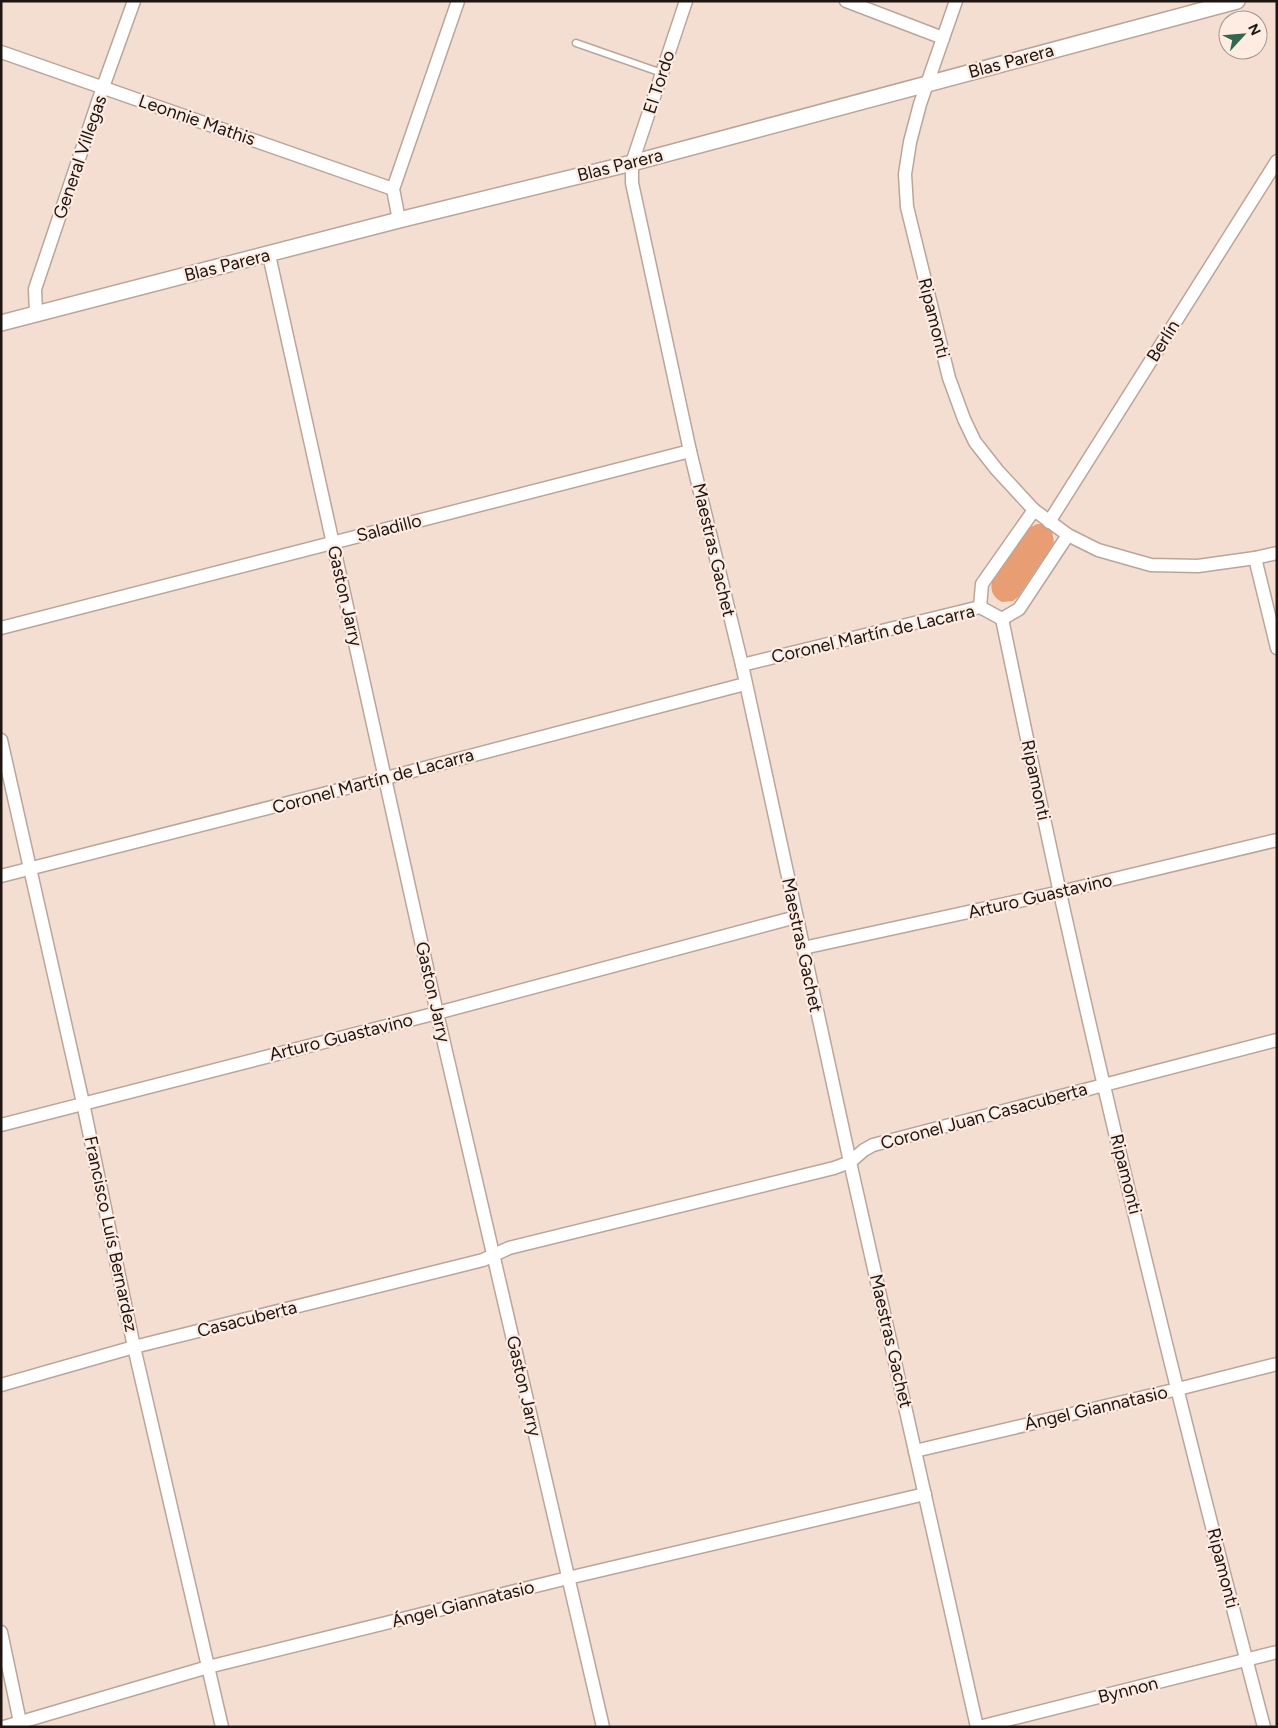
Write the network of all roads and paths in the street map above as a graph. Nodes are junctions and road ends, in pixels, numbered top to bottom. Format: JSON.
{"nodes":[{"id":1,"x":134,"y":1,"type":"edge"},
{"id":2,"x":458,"y":1,"type":"edge"},
{"id":3,"x":686,"y":1,"type":"edge"},
{"id":4,"x":846,"y":1,"type":"edge"},
{"id":5,"x":956,"y":1,"type":"edge"},
{"id":6,"x":1237,"y":1,"type":"edge"},
{"id":7,"x":942,"y":38,"type":"junction"},
{"id":8,"x":576,"y":43,"type":"dead end"},
{"id":9,"x":1,"y":52,"type":"edge"},
{"id":10,"x":662,"y":73,"type":"junction"},
{"id":11,"x":928,"y":84,"type":"junction"},
{"id":12,"x":103,"y":87,"type":"junction"},
{"id":13,"x":1277,"y":161,"type":"edge"},
{"id":14,"x":632,"y":163,"type":"junction"},
{"id":15,"x":393,"y":189,"type":"junction"},
{"id":16,"x":400,"y":220,"type":"junction"},
{"id":17,"x":269,"y":255,"type":"junction"},
{"id":18,"x":36,"y":314,"type":"junction"},
{"id":19,"x":1,"y":323,"type":"edge"},
{"id":20,"x":690,"y":451,"type":"junction"},
{"id":21,"x":1034,"y":510,"type":"junction"},
{"id":22,"x":1049,"y":522,"type":"junction"},
{"id":23,"x":1068,"y":535,"type":"junction"},
{"id":24,"x":333,"y":542,"type":"junction"},
{"id":25,"x":1277,"y":552,"type":"edge"},
{"id":26,"x":1255,"y":558,"type":"junction"},
{"id":27,"x":980,"y":607,"type":"junction"},
{"id":28,"x":1002,"y":619,"type":"junction"},
{"id":29,"x":1,"y":628,"type":"edge"},
{"id":30,"x":1277,"y":648,"type":"edge"},
{"id":31,"x":742,"y":665,"type":"junction"},
{"id":32,"x":745,"y":684,"type":"junction"},
{"id":33,"x":1,"y":740,"type":"edge"},
{"id":34,"x":386,"y":778,"type":"junction"},
{"id":35,"x":1277,"y":840,"type":"edge"},
{"id":36,"x":30,"y":870,"type":"junction"},
{"id":37,"x":1,"y":876,"type":"edge"},
{"id":38,"x":1060,"y":892,"type":"junction"},
{"id":39,"x":796,"y":917,"type":"junction"},
{"id":40,"x":803,"y":948,"type":"junction"},
{"id":41,"x":438,"y":1013,"type":"junction"},
{"id":42,"x":1277,"y":1040,"type":"edge"},
{"id":43,"x":1104,"y":1085,"type":"junction"},
{"id":44,"x":83,"y":1103,"type":"junction"},
{"id":45,"x":1,"y":1124,"type":"edge"},
{"id":46,"x":850,"y":1162,"type":"junction"},
{"id":47,"x":494,"y":1256,"type":"junction"},
{"id":48,"x":134,"y":1347,"type":"junction"},
{"id":49,"x":1277,"y":1364,"type":"edge"},
{"id":50,"x":1,"y":1385,"type":"edge"},
{"id":51,"x":1178,"y":1389,"type":"junction"},
{"id":52,"x":915,"y":1451,"type":"junction"},
{"id":53,"x":925,"y":1494,"type":"junction"},
{"id":54,"x":568,"y":1578,"type":"junction"},
{"id":55,"x":1,"y":1632,"type":"edge"},
{"id":56,"x":1277,"y":1652,"type":"edge"},
{"id":57,"x":1246,"y":1660,"type":"junction"},
{"id":58,"x":208,"y":1667,"type":"junction"},
{"id":59,"x":20,"y":1722,"type":"junction"},
{"id":60,"x":4,"y":1727,"type":"edge"},
{"id":61,"x":222,"y":1727,"type":"edge"},
{"id":62,"x":603,"y":1727,"type":"edge"},
{"id":63,"x":978,"y":1727,"type":"edge"},
{"id":64,"x":1264,"y":1727,"type":"edge"}],
"edges":[{"from":1,"to":12,"type":"street","name":"General Villegas"},
{"from":2,"to":15,"type":"street"},
{"from":3,"to":10,"type":"street","name":"El Tordo"},
{"from":4,"to":7,"type":"street"},
{"from":5,"to":7,"type":"street","name":"Ripamonti"},
{"from":6,"to":11,"type":"street","name":"Blas Parera"},
{"from":7,"to":11,"type":"street","name":"Ripamonti"},
{"from":8,"to":10,"type":"lane"},
{"from":9,"to":12,"type":"street","name":"Leonnie Mathis"},
{"from":10,"to":14,"type":"street","name":"El Tordo"},
{"from":11,"to":14,"type":"street","name":"Blas Parera"},
{"from":11,"to":21,"type":"street","name":"Ripamonti"},
{"from":12,"to":15,"type":"street","name":"Leonnie Mathis"},
{"from":12,"to":18,"type":"street","name":"General Villegas"},
{"from":13,"to":22,"type":"street","name":"Berlín"},
{"from":14,"to":16,"type":"street","name":"Blas Parera"},
{"from":14,"to":20,"type":"street","name":"Maestras Gachet"},
{"from":15,"to":16,"type":"street"},
{"from":16,"to":17,"type":"street","name":"Blas Parera"},
{"from":17,"to":18,"type":"street","name":"Blas Parera"},
{"from":17,"to":24,"type":"street","name":"Gaston Jarry"},
{"from":18,"to":19,"type":"street","name":"Blas Parera"},
{"from":20,"to":24,"type":"street","name":"Saladillo"},
{"from":20,"to":31,"type":"street","name":"Maestras Gachet"},
{"from":21,"to":22,"type":"street","name":"Ripamonti"},
{"from":21,"to":27,"type":"street"},
{"from":22,"to":23,"type":"street"},
{"from":23,"to":26,"type":"street"},
{"from":23,"to":28,"type":"street"},
{"from":24,"to":29,"type":"street","name":"Saladillo"},
{"from":24,"to":34,"type":"street","name":"Gaston Jarry"},
{"from":25,"to":26,"type":"street"},
{"from":26,"to":30,"type":"street"},
{"from":27,"to":28,"type":"street","name":"Coronel Martín de Lacarra"},
{"from":27,"to":31,"type":"street","name":"Coronel Martín de Lacarra"},
{"from":28,"to":38,"type":"street","name":"Ripamonti"},
{"from":31,"to":32,"type":"street","name":"Maestras Gachet"},
{"from":32,"to":34,"type":"street","name":"Coronel Martín de Lacarra"},
{"from":32,"to":39,"type":"street","name":"Maestras Gachet"},
{"from":33,"to":36,"type":"street","name":"Francisco Luís Bernardez"},
{"from":34,"to":36,"type":"street","name":"Coronel Martín de Lacarra"},
{"from":34,"to":41,"type":"street","name":"Gaston Jarry"},
{"from":35,"to":38,"type":"street","name":"Arturo Guastavino"},
{"from":36,"to":37,"type":"street","name":"Coronel Martín de Lacarra"},
{"from":36,"to":44,"type":"street","name":"Francisco Luís Bernardez"},
{"from":38,"to":40,"type":"street","name":"Arturo Guastavino"},
{"from":38,"to":43,"type":"street","name":"Ripamonti"},
{"from":39,"to":40,"type":"street","name":"Maestras Gachet"},
{"from":39,"to":41,"type":"street","name":"Arturo Guastavino"},
{"from":40,"to":46,"type":"street","name":"Maestras Gachet"},
{"from":41,"to":44,"type":"street","name":"Arturo Guastavino"},
{"from":41,"to":47,"type":"street","name":"Gaston Jarry"},
{"from":42,"to":43,"type":"street","name":"Coronel Juan Casacuberta"},
{"from":43,"to":46,"type":"street","name":"Coronel Juan Casacuberta"},
{"from":43,"to":51,"type":"street","name":"Ripamonti"},
{"from":44,"to":45,"type":"street","name":"Arturo Guastavino"},
{"from":44,"to":48,"type":"street","name":"Francisco Luís Bernardez"},
{"from":46,"to":47,"type":"street","name":"Coronel Juan Casacuberta"},
{"from":46,"to":52,"type":"street","name":"Maestras Gachet"},
{"from":47,"to":48,"type":"street","name":"Casacuberta"},
{"from":47,"to":54,"type":"street","name":"Gaston Jarry"},
{"from":48,"to":50,"type":"street","name":"Casacuberta"},
{"from":48,"to":58,"type":"street","name":"Francisco Luís Bernardez"},
{"from":49,"to":51,"type":"street","name":"Ángel Giannatasio"},
{"from":51,"to":52,"type":"street","name":"Ángel Giannatasio"},
{"from":51,"to":57,"type":"street","name":"Ripamonti"},
{"from":52,"to":53,"type":"street","name":"Maestras Gachet"},
{"from":53,"to":54,"type":"street","name":"Ángel Giannatasio"},
{"from":53,"to":63,"type":"street","name":"Maestras Gachet"},
{"from":54,"to":58,"type":"street","name":"Ángel Giannatasio"},
{"from":54,"to":62,"type":"street","name":"Gaston Jarry"},
{"from":55,"to":59,"type":"street"},
{"from":56,"to":57,"type":"street","name":"Bynnon"},
{"from":57,"to":63,"type":"street","name":"Bynnon"},
{"from":57,"to":64,"type":"street","name":"Ripamonti"},
{"from":58,"to":59,"type":"street","name":"Ángel Giannatasio"},
{"from":58,"to":61,"type":"street","name":"Francisco Luís Bernardez"},
{"from":59,"to":60,"type":"street","name":"Ángel Giannatasio"}]}
